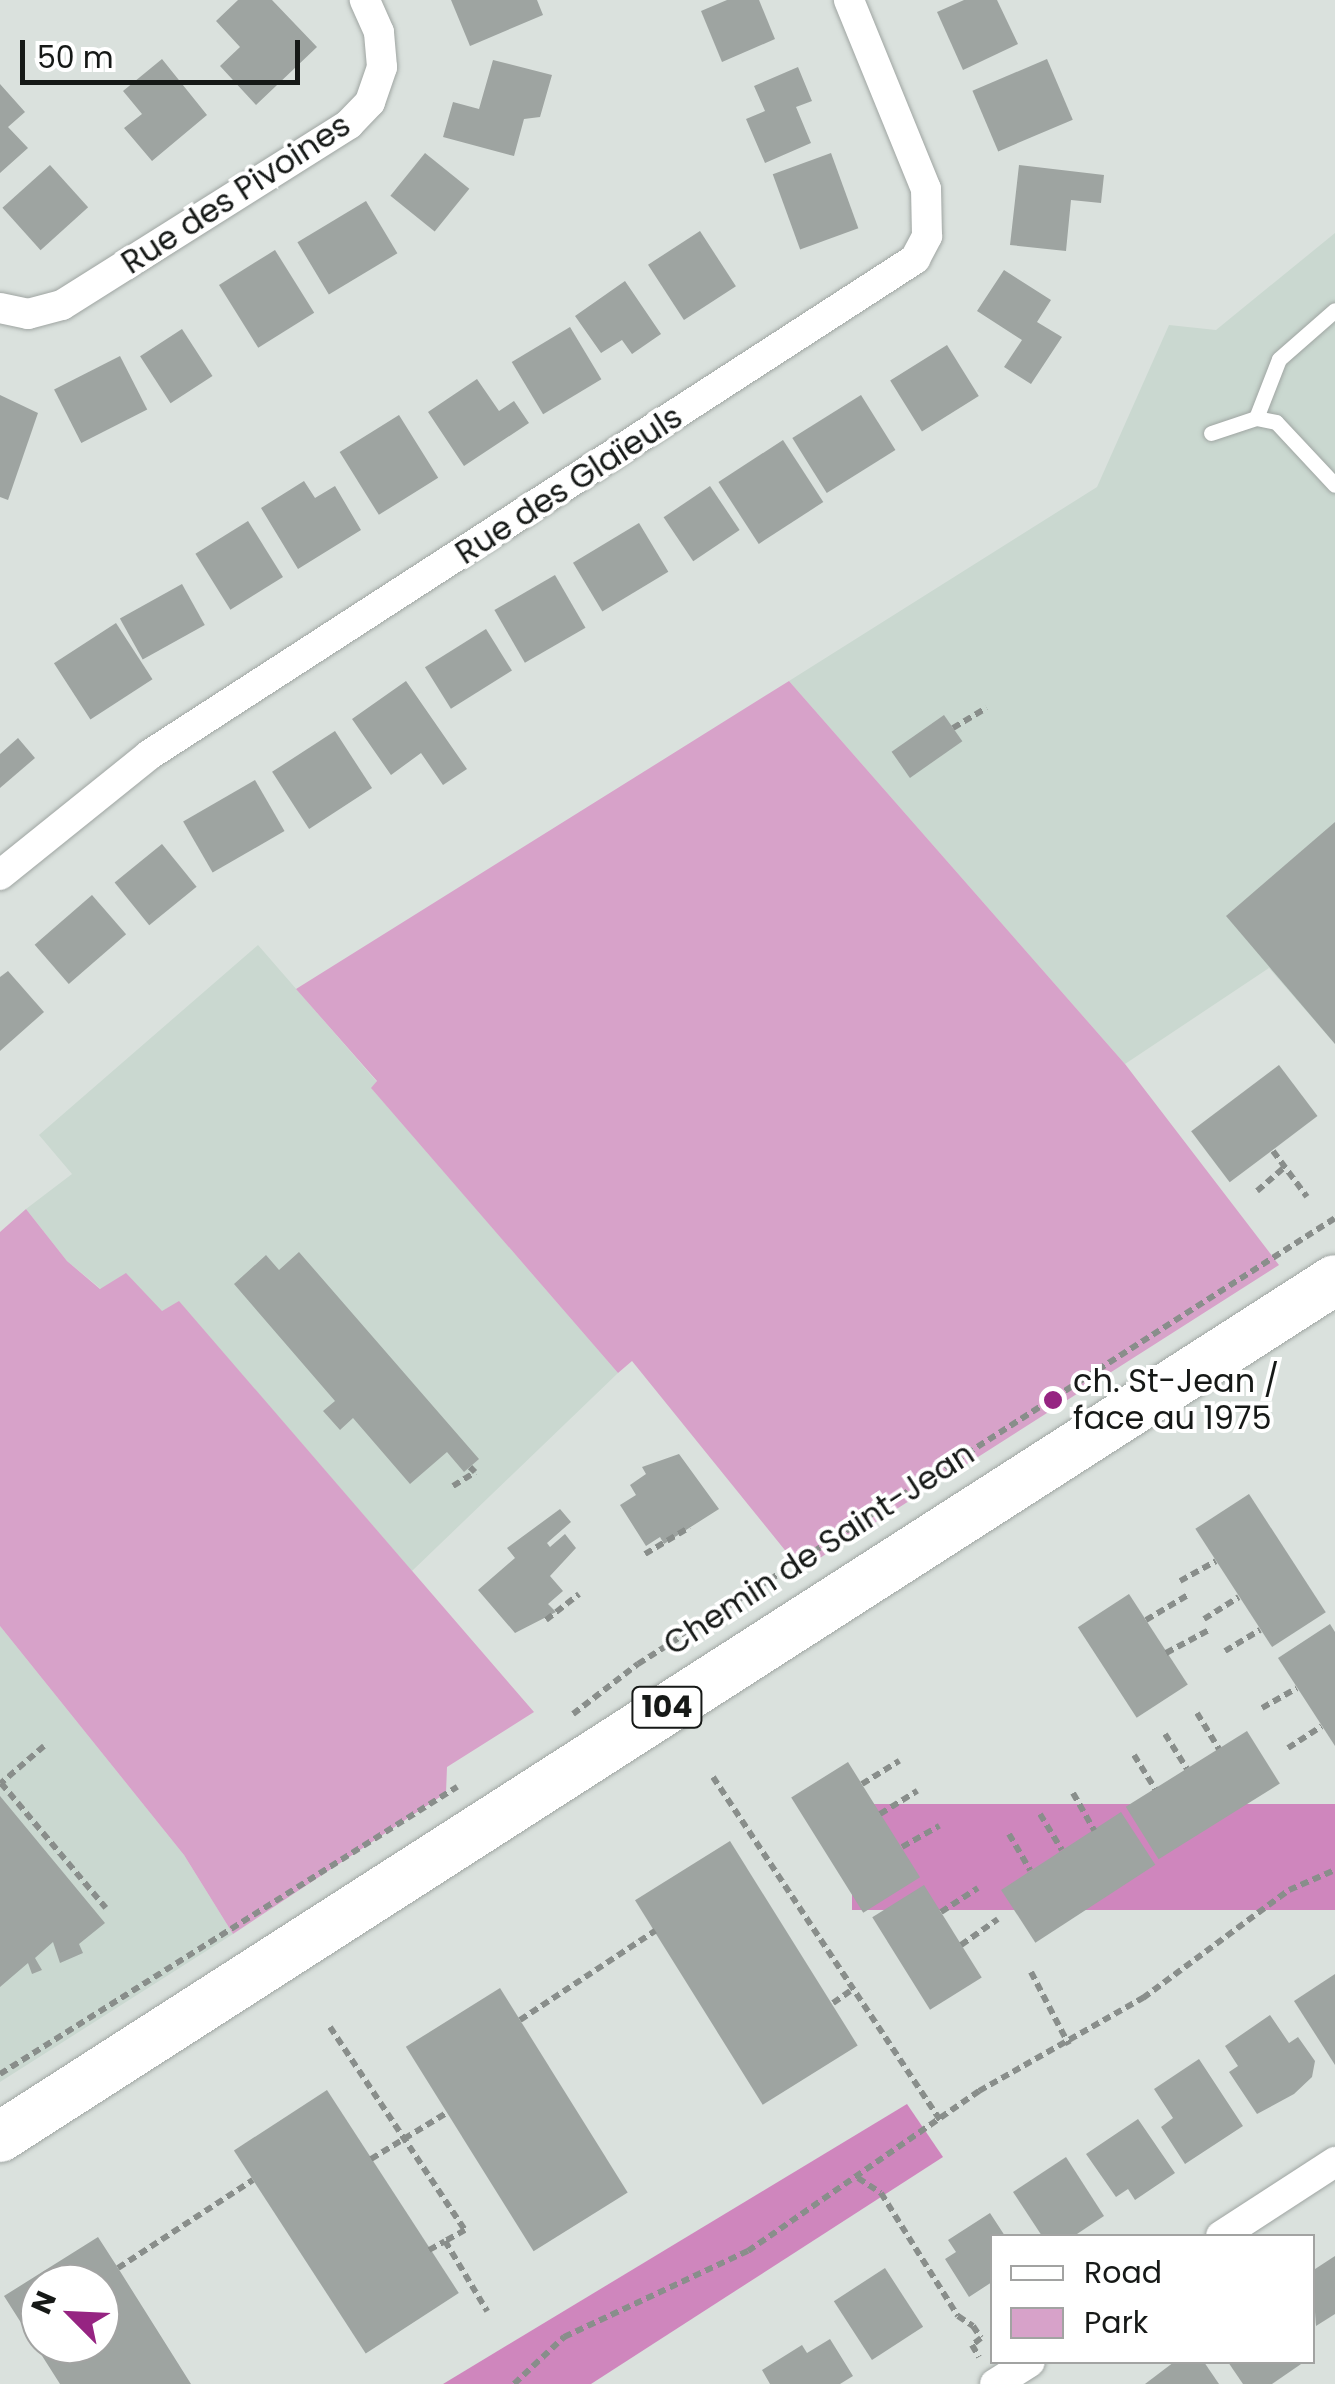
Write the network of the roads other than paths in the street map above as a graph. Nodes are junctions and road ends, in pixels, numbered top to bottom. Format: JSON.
{"nodes":[{"id":1,"x":365,"y":0,"type":"edge"},
{"id":2,"x":848,"y":0,"type":"edge"},
{"id":3,"x":0,"y":308,"type":"edge"},
{"id":4,"x":1335,"y":310,"type":"edge"},
{"id":5,"x":1256,"y":418,"type":"junction"},
{"id":6,"x":1211,"y":433,"type":"dead end"},
{"id":7,"x":1335,"y":485,"type":"edge"},
{"id":8,"x":0,"y":875,"type":"edge"},
{"id":9,"x":1335,"y":1280,"type":"edge"},
{"id":10,"x":0,"y":2136,"type":"edge"},
{"id":11,"x":1335,"y":2162,"type":"edge"},
{"id":12,"x":1224,"y":2234,"type":"edge"},
{"id":13,"x":1023,"y":2364,"type":"edge"},
{"id":14,"x":989,"y":2373,"type":"edge"}],
"edges":[{"from":1,"to":3,"type":"street","name":"Rue des Pivoines"},
{"from":2,"to":8,"type":"street","name":"Rue des Glaïeuls"},
{"from":4,"to":5,"type":"lane"},
{"from":5,"to":6,"type":"lane"},
{"from":5,"to":7,"type":"lane"},
{"from":9,"to":10,"type":"main road","name":"Chemin de Saint-Jean","number":"104"},
{"from":11,"to":12,"type":"street"},
{"from":13,"to":14,"type":"street"}]}
